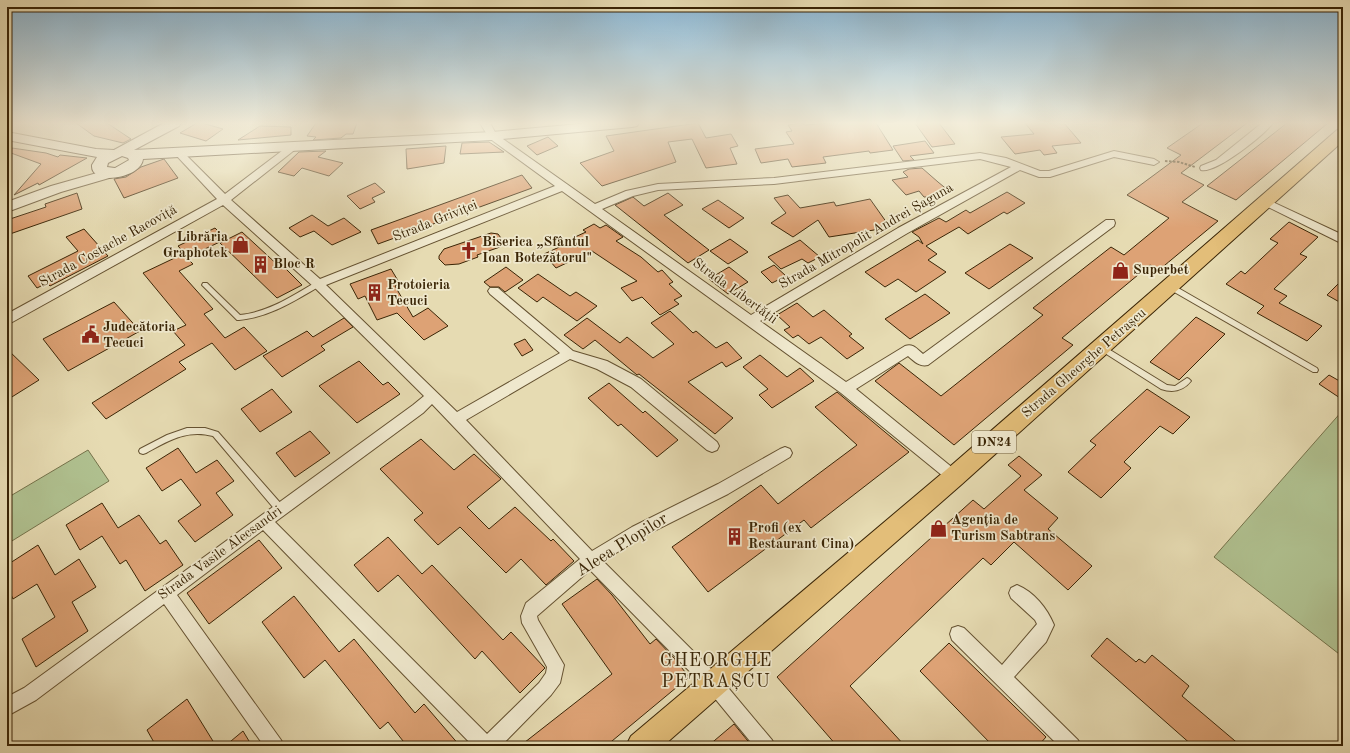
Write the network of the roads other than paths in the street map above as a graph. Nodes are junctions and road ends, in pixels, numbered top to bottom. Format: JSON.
{"nodes":[{"id":1,"x":81,"y":158,"type":"edge"},
{"id":2,"x":117,"y":158,"type":"edge"},
{"id":3,"x":130,"y":158,"type":"edge"},
{"id":4,"x":180,"y":158,"type":"edge"},
{"id":5,"x":278,"y":158,"type":"edge"},
{"id":6,"x":524,"y":158,"type":"edge"},
{"id":7,"x":962,"y":158,"type":"edge"},
{"id":8,"x":993,"y":158,"type":"edge"},
{"id":9,"x":1101,"y":158,"type":"edge"},
{"id":10,"x":1135,"y":158,"type":"edge"},
{"id":11,"x":1225,"y":158,"type":"edge"},
{"id":12,"x":1315,"y":158,"type":"edge"},
{"id":13,"x":1154,"y":162,"type":"road end"},
{"id":14,"x":101,"y":164,"type":"junction"},
{"id":15,"x":1018,"y":167,"type":"junction"},
{"id":16,"x":1205,"y":168,"type":"road end"},
{"id":17,"x":564,"y":186,"type":"junction"},
{"id":18,"x":224,"y":200,"type":"junction"},
{"id":19,"x":1266,"y":202,"type":"junction"},
{"id":20,"x":7,"y":207,"type":"edge"},
{"id":21,"x":595,"y":208,"type":"junction"},
{"id":22,"x":1110,"y":222,"type":"dead end"},
{"id":23,"x":1343,"y":240,"type":"edge"},
{"id":24,"x":318,"y":284,"type":"junction"},
{"id":25,"x":204,"y":285,"type":"dead end"},
{"id":26,"x":1171,"y":287,"type":"junction"},
{"id":27,"x":494,"y":291,"type":"dead end"},
{"id":28,"x":7,"y":320,"type":"edge"},
{"id":29,"x":750,"y":321,"type":"junction"},
{"id":30,"x":1102,"y":347,"type":"junction"},
{"id":31,"x":569,"y":354,"type":"junction"},
{"id":32,"x":1315,"y":370,"type":"dead end"},
{"id":33,"x":1187,"y":381,"type":"dead end"},
{"id":34,"x":846,"y":389,"type":"junction"},
{"id":35,"x":432,"y":396,"type":"junction"},
{"id":36,"x":456,"y":419,"type":"junction"},
{"id":37,"x":712,"y":446,"type":"dead end"},
{"id":38,"x":143,"y":451,"type":"dead end"},
{"id":39,"x":785,"y":453,"type":"dead end"},
{"id":40,"x":954,"y":477,"type":"junction"},
{"id":41,"x":280,"y":509,"type":"junction"},
{"id":42,"x":264,"y":520,"type":"junction"},
{"id":43,"x":591,"y":560,"type":"junction"},
{"id":44,"x":166,"y":593,"type":"junction"},
{"id":45,"x":1017,"y":593,"type":"dead end"},
{"id":46,"x":958,"y":634,"type":"dead end"},
{"id":47,"x":1002,"y":678,"type":"junction"},
{"id":48,"x":714,"y":684,"type":"junction"},
{"id":49,"x":7,"y":707,"type":"edge"},
{"id":50,"x":275,"y":746,"type":"edge"},
{"id":51,"x":487,"y":746,"type":"edge"},
{"id":52,"x":641,"y":746,"type":"edge"},
{"id":53,"x":766,"y":746,"type":"edge"},
{"id":54,"x":1072,"y":746,"type":"edge"}],
"edges":[{"from":1,"to":14,"type":"main road"},
{"from":2,"to":14,"type":"main road"},
{"from":3,"to":14,"type":"main road"},
{"from":4,"to":18,"type":"street"},
{"from":5,"to":18,"type":"street","name":"Strada Costache Racoviță"},
{"from":6,"to":17,"type":"street","name":"Strada Libertății"},
{"from":7,"to":21,"type":"street","name":"Strada Mitropolit Andrei Șaguna"},
{"from":8,"to":15,"type":"street","name":"Strada Mitropolit Andrei Șaguna"},
{"from":9,"to":15,"type":"street","name":"Strada Mitropolit Andrei Șaguna"},
{"from":10,"to":13,"type":"street","name":"Strada Mitropolit Andrei Șaguna"},
{"from":11,"to":16,"type":"street"},
{"from":12,"to":19,"type":"main road","name":"Strada Gheorghe Petrașcu","number":"DN24"},
{"from":14,"to":20,"type":"street"},
{"from":15,"to":29,"type":"street","name":"Strada Mitropolit Andrei Șaguna"},
{"from":17,"to":21,"type":"street","name":"Strada Libertății"},
{"from":17,"to":24,"type":"street","name":"Strada Griviței"},
{"from":18,"to":24,"type":"street"},
{"from":18,"to":28,"type":"street","name":"Strada Costache Racoviță"},
{"from":19,"to":23,"type":"street"},
{"from":19,"to":26,"type":"main road","name":"Strada Gheorghe Petrașcu","number":"DN24"},
{"from":21,"to":29,"type":"street","name":"Strada Libertății"},
{"from":22,"to":34,"type":"street"},
{"from":24,"to":25,"type":"lane"},
{"from":24,"to":35,"type":"street"},
{"from":26,"to":30,"type":"main road","name":"Strada Gheorghe Petrașcu","number":"DN24"},
{"from":26,"to":32,"type":"lane"},
{"from":27,"to":31,"type":"street"},
{"from":29,"to":34,"type":"street","name":"Strada Libertății"},
{"from":30,"to":33,"type":"lane"},
{"from":30,"to":40,"type":"main road","name":"Strada Gheorghe Petrașcu","number":"DN24"},
{"from":31,"to":36,"type":"street"},
{"from":31,"to":37,"type":"street"},
{"from":34,"to":40,"type":"street","name":"Strada Libertății"},
{"from":35,"to":36,"type":"street"},
{"from":35,"to":41,"type":"street","name":"Strada Vasile Alecsandri"},
{"from":36,"to":43,"type":"street"},
{"from":38,"to":41,"type":"lane"},
{"from":39,"to":43,"type":"street","name":"Aleea Plopilor"},
{"from":40,"to":48,"type":"main road","name":"Strada Gheorghe Petrașcu","number":"DN24"},
{"from":41,"to":42,"type":"street","name":"Strada Vasile Alecsandri"},
{"from":42,"to":44,"type":"street","name":"Strada Vasile Alecsandri"},
{"from":42,"to":51,"type":"street"},
{"from":43,"to":48,"type":"street"},
{"from":43,"to":51,"type":"street","name":"Aleea Plopilor"},
{"from":44,"to":49,"type":"street","name":"Strada Vasile Alecsandri"},
{"from":44,"to":50,"type":"street"},
{"from":45,"to":47,"type":"street"},
{"from":46,"to":47,"type":"street"},
{"from":47,"to":54,"type":"street"},
{"from":48,"to":52,"type":"main road","name":"Strada Gheorghe Petrașcu","number":"DN24"},
{"from":48,"to":53,"type":"street"}]}
